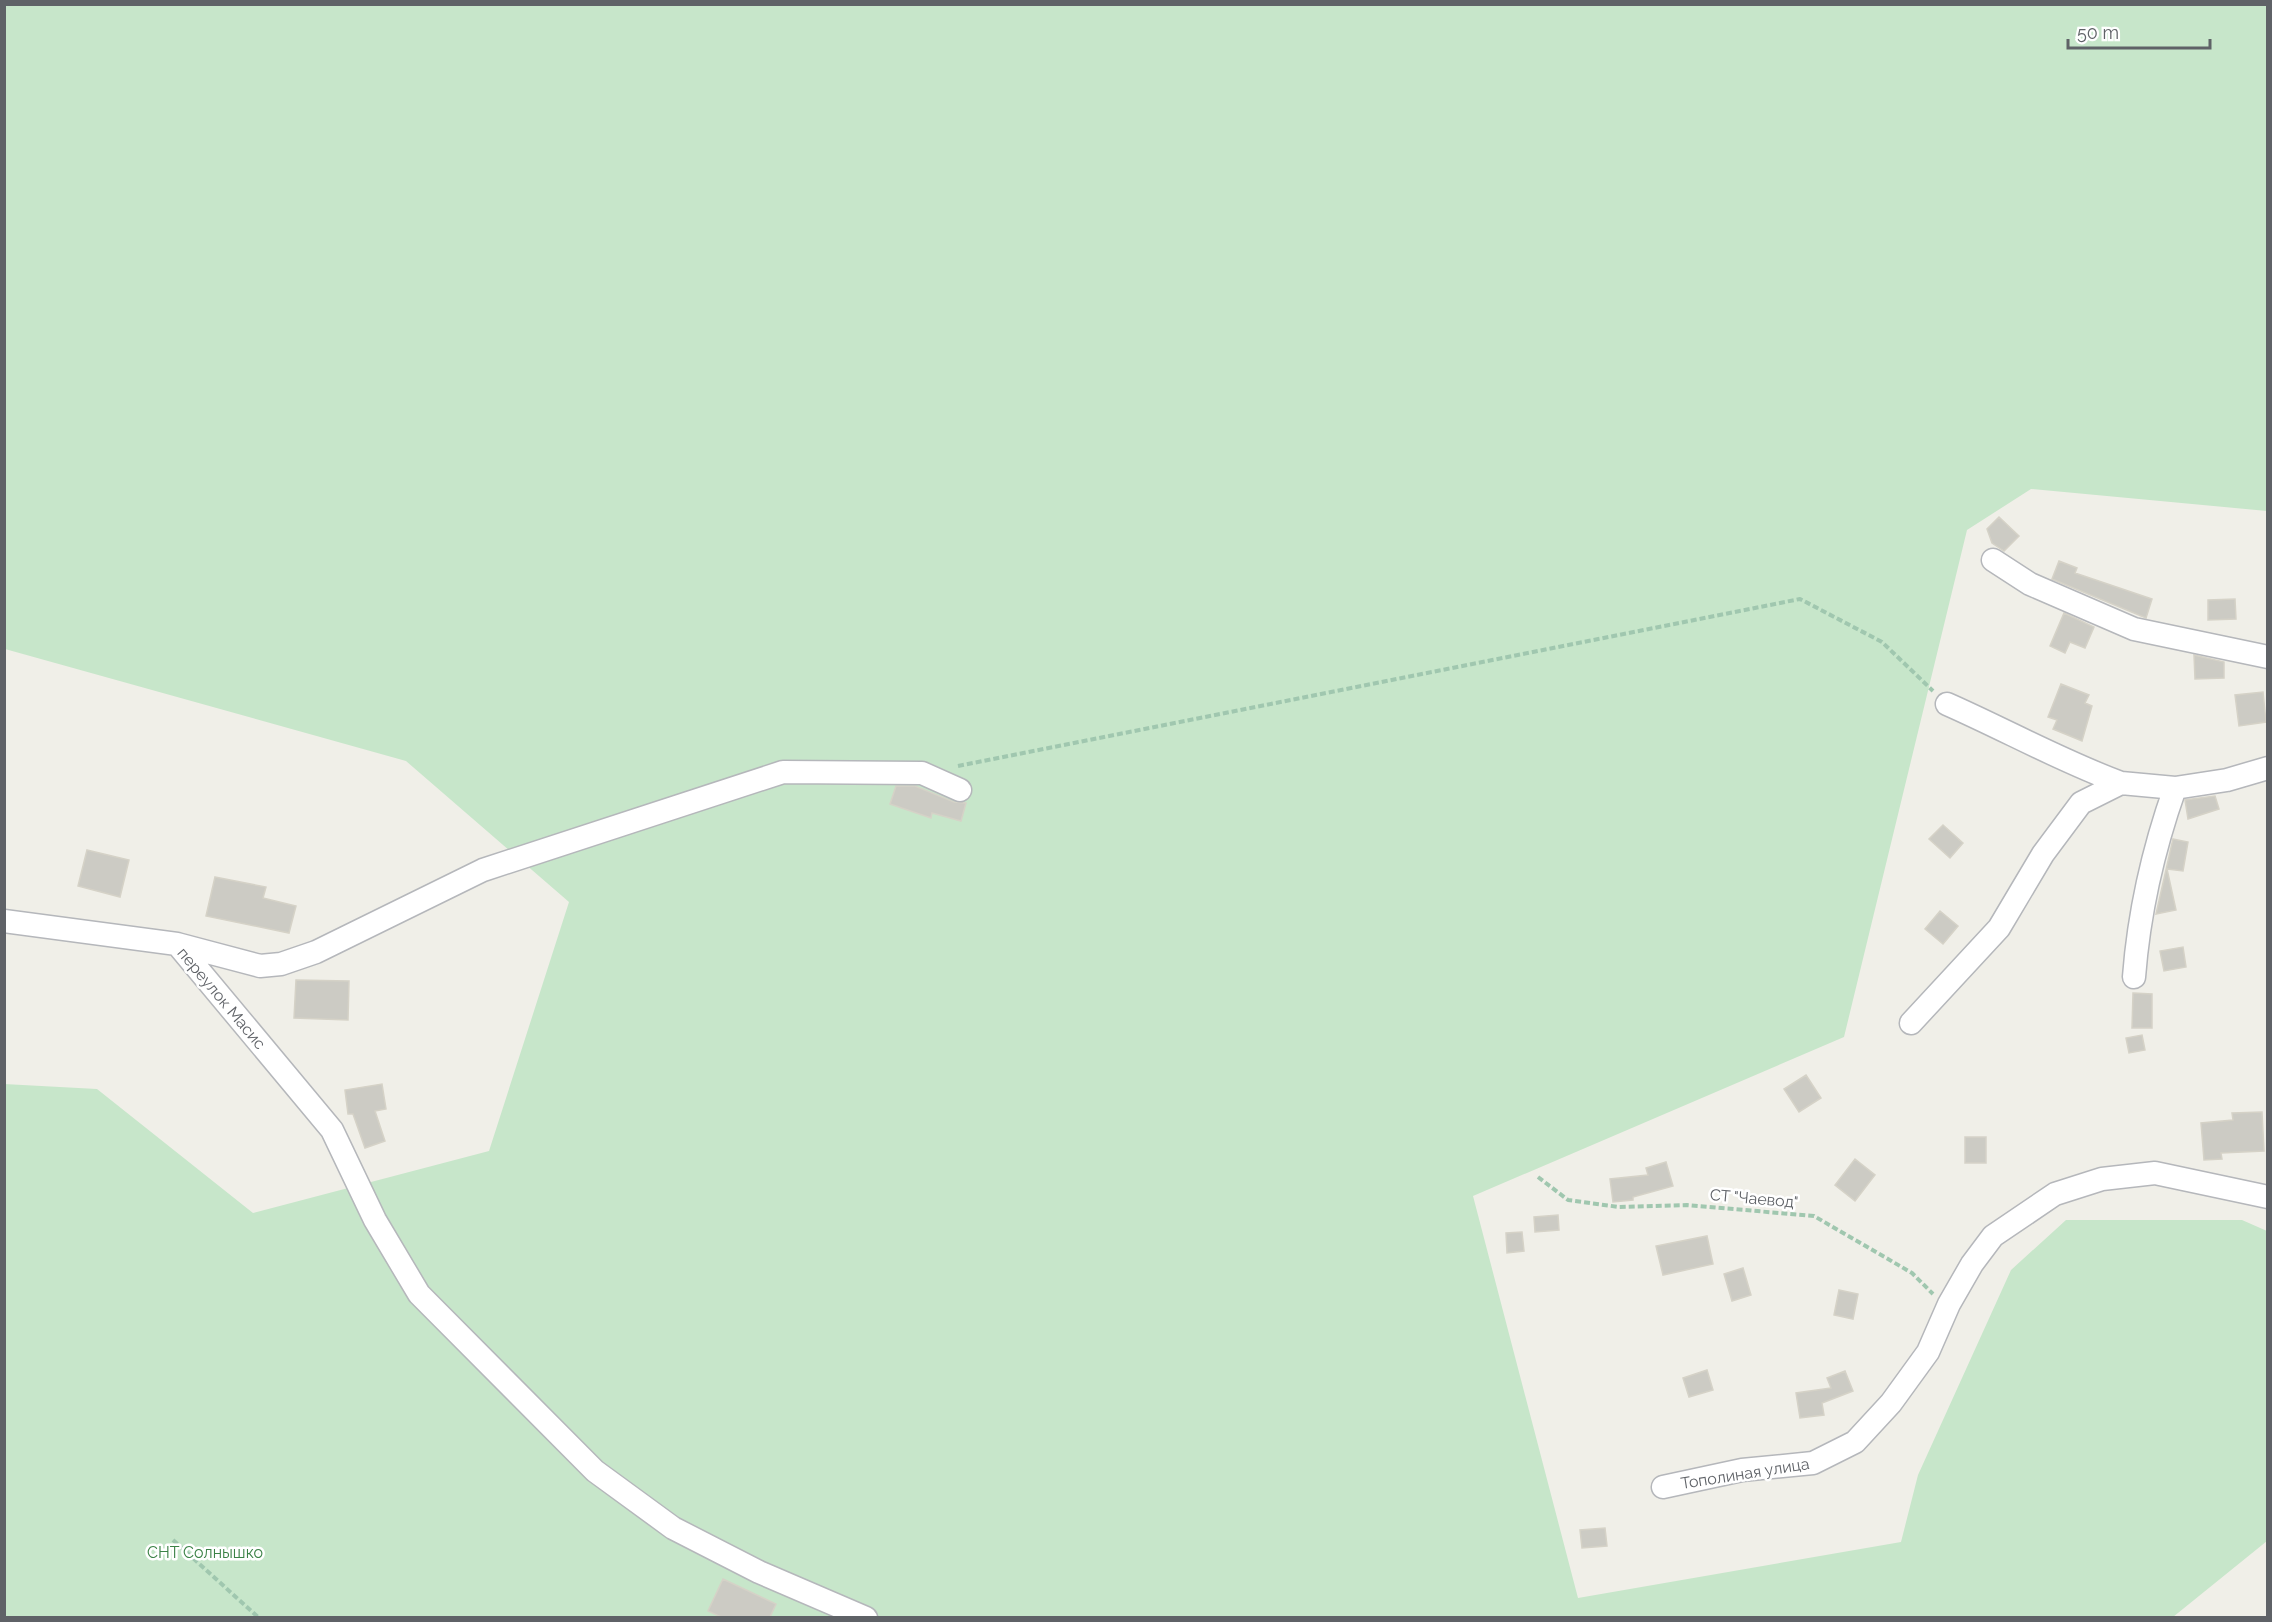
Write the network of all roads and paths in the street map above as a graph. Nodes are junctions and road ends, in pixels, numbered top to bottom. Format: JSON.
{"nodes":[{"id":1,"x":1994,"y":560,"type":"dead end"},
{"id":2,"x":2268,"y":657,"type":"edge"},
{"id":3,"x":1947,"y":704,"type":"joint"},
{"id":4,"x":957,"y":766,"type":"dead end"},
{"id":5,"x":2268,"y":768,"type":"edge"},
{"id":6,"x":2121,"y":783,"type":"junction"},
{"id":7,"x":2175,"y":788,"type":"junction"},
{"id":8,"x":960,"y":790,"type":"dead end"},
{"id":9,"x":4,"y":921,"type":"edge"},
{"id":10,"x":177,"y":944,"type":"junction"},
{"id":11,"x":2134,"y":977,"type":"dead end"},
{"id":12,"x":1911,"y":1023,"type":"dead end"},
{"id":13,"x":1538,"y":1178,"type":"dead end"},
{"id":14,"x":2268,"y":1197,"type":"edge"},
{"id":15,"x":1949,"y":1304,"type":"junction"},
{"id":16,"x":1664,"y":1487,"type":"dead end"},
{"id":17,"x":173,"y":1540,"type":"dead end"},
{"id":18,"x":259,"y":1617,"type":"edge"},
{"id":19,"x":866,"y":1617,"type":"edge"}],
"edges":[{"from":1,"to":2,"type":"street"},
{"from":3,"to":4,"type":"path"},
{"from":3,"to":6,"type":"street"},
{"from":5,"to":7,"type":"street"},
{"from":6,"to":7,"type":"street"},
{"from":6,"to":12,"type":"street"},
{"from":7,"to":11,"type":"street"},
{"from":8,"to":10,"type":"street"},
{"from":9,"to":10,"type":"street","name":"переулок Масис"},
{"from":10,"to":19,"type":"street","name":"переулок Масис"},
{"from":13,"to":15,"type":"path","name":"СТ \"Чаевод\""},
{"from":14,"to":15,"type":"street","name":"Тополиная улица"},
{"from":15,"to":16,"type":"street","name":"Тополиная улица"},
{"from":17,"to":18,"type":"path"}]}
